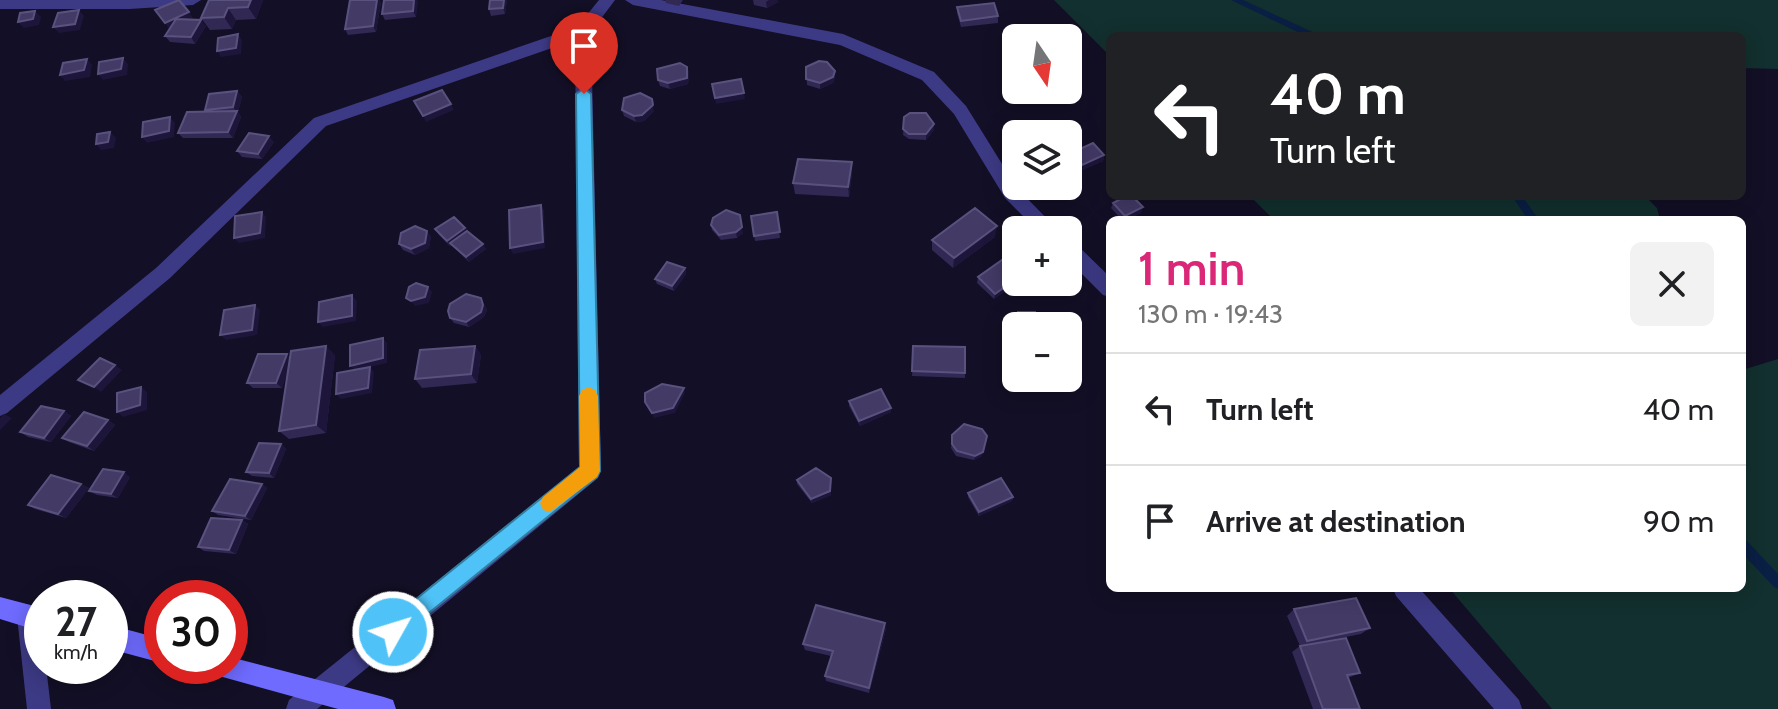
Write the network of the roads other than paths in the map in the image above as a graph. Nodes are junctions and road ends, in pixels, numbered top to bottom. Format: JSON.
{"nodes":[{"id":1,"x":193,"y":0,"type":"edge"},
{"id":2,"x":607,"y":0,"type":"edge"},
{"id":3,"x":633,"y":0,"type":"edge"},
{"id":4,"x":0,"y":4,"type":"edge"},
{"id":5,"x":583,"y":31,"type":"junction"},
{"id":6,"x":1035,"y":216,"type":"edge"},
{"id":7,"x":1082,"y":262,"type":"edge"},
{"id":8,"x":1106,"y":285,"type":"edge"},
{"id":9,"x":0,"y":407,"type":"edge"},
{"id":10,"x":1408,"y":592,"type":"edge"},
{"id":11,"x":0,"y":608,"type":"edge"},
{"id":12,"x":24,"y":615,"type":"edge"},
{"id":13,"x":248,"y":673,"type":"edge"},
{"id":14,"x":38,"y":684,"type":"edge"},
{"id":15,"x":319,"y":692,"type":"junction"},
{"id":16,"x":39,"y":709,"type":"edge"},
{"id":17,"x":298,"y":709,"type":"edge"},
{"id":18,"x":384,"y":709,"type":"edge"},
{"id":19,"x":1510,"y":709,"type":"edge"}],
"edges":[{"from":1,"to":4,"type":"street"},
{"from":2,"to":5,"type":"street"},
{"from":3,"to":6,"type":"street"},
{"from":5,"to":9,"type":"street"},
{"from":5,"to":15,"type":"street"},
{"from":7,"to":8,"type":"street"},
{"from":10,"to":19,"type":"street"},
{"from":11,"to":12,"type":"main road"},
{"from":13,"to":15,"type":"main road"},
{"from":14,"to":16,"type":"street"},
{"from":15,"to":17,"type":"street"},
{"from":15,"to":18,"type":"main road"}]}
